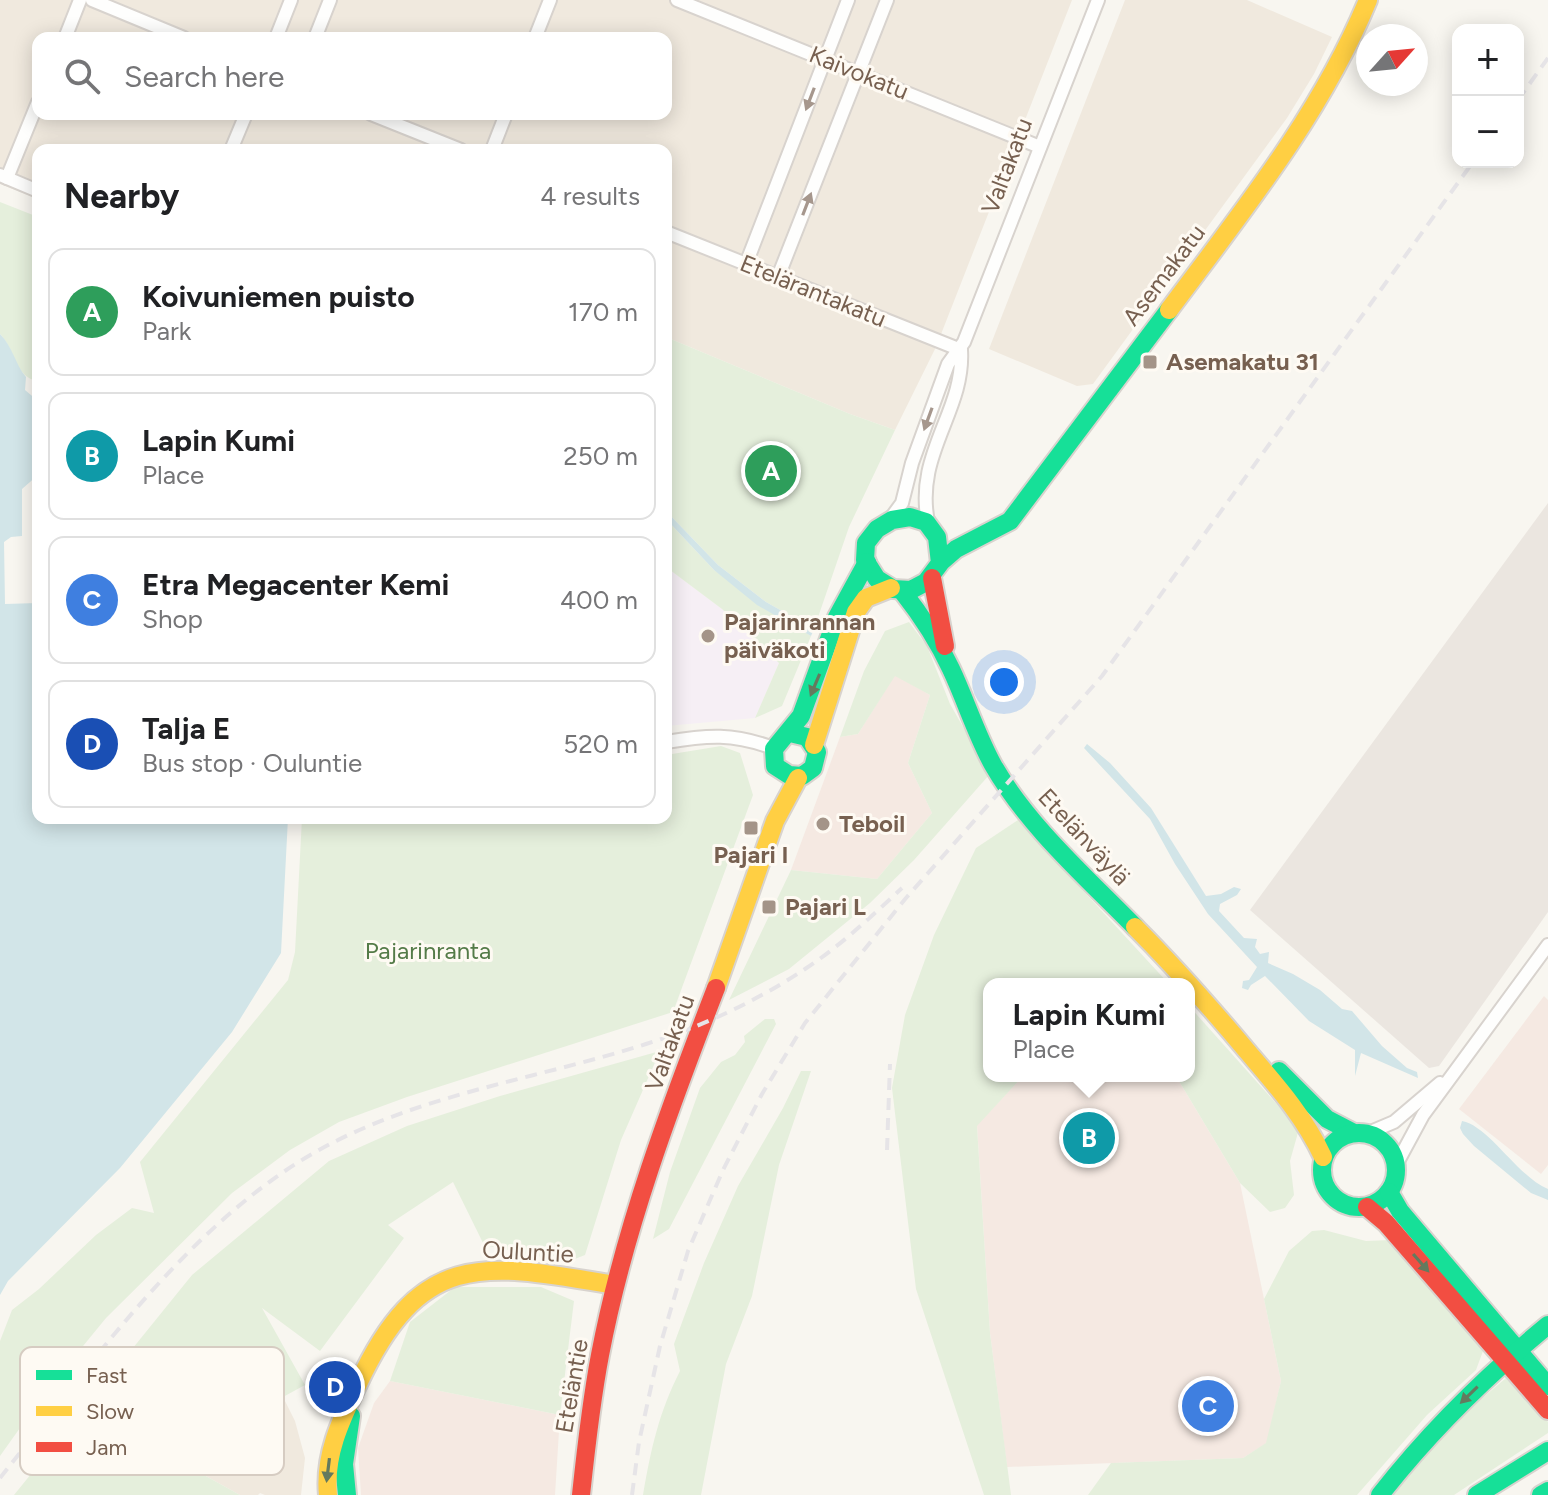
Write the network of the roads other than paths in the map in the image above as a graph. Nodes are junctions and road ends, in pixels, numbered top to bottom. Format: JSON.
{"nodes":[{"id":1,"x":80,"y":0,"type":"edge"},
{"id":2,"x":92,"y":0,"type":"edge"},
{"id":3,"x":291,"y":0,"type":"edge"},
{"id":4,"x":330,"y":0,"type":"edge"},
{"id":5,"x":550,"y":0,"type":"edge"},
{"id":6,"x":677,"y":0,"type":"edge"},
{"id":7,"x":848,"y":0,"type":"edge"},
{"id":8,"x":887,"y":0,"type":"edge"},
{"id":9,"x":1098,"y":0,"type":"edge"},
{"id":10,"x":1368,"y":0,"type":"edge"},
{"id":11,"x":67,"y":32,"type":"edge"},
{"id":12,"x":169,"y":32,"type":"edge"},
{"id":13,"x":278,"y":32,"type":"edge"},
{"id":14,"x":317,"y":32,"type":"edge"},
{"id":15,"x":537,"y":32,"type":"edge"},
{"id":16,"x":826,"y":60,"type":"junction"},
{"id":17,"x":858,"y":73,"type":"junction"},
{"id":18,"x":32,"y":115,"type":"edge"},
{"id":19,"x":244,"y":120,"type":"edge"},
{"id":20,"x":386,"y":120,"type":"edge"},
{"id":21,"x":504,"y":120,"type":"edge"},
{"id":22,"x":234,"y":144,"type":"edge"},
{"id":23,"x":446,"y":144,"type":"edge"},
{"id":24,"x":494,"y":144,"type":"edge"},
{"id":25,"x":1040,"y":147,"type":"junction"},
{"id":26,"x":3,"y":176,"type":"edge"},
{"id":27,"x":32,"y":188,"type":"edge"},
{"id":28,"x":672,"y":234,"type":"edge"},
{"id":29,"x":746,"y":264,"type":"junction"},
{"id":30,"x":778,"y":277,"type":"junction"},
{"id":31,"x":961,"y":350,"type":"junction"},
{"id":32,"x":891,"y":518,"type":"junction"},
{"id":33,"x":934,"y":533,"type":"junction"},
{"id":34,"x":961,"y":546,"type":"junction"},
{"id":35,"x":867,"y":562,"type":"junction"},
{"id":36,"x":936,"y":570,"type":"junction"},
{"id":37,"x":896,"y":590,"type":"junction"},
{"id":38,"x":949,"y":664,"type":"junction"},
{"id":39,"x":790,"y":733,"type":"junction"},
{"id":40,"x":672,"y":741,"type":"edge"},
{"id":41,"x":814,"y":745,"type":"junction"},
{"id":42,"x":774,"y":757,"type":"junction"},
{"id":43,"x":798,"y":778,"type":"junction"},
{"id":44,"x":776,"y":819,"type":"junction"},
{"id":45,"x":1548,"y":945,"type":"edge"},
{"id":46,"x":1185,"y":978,"type":"edge"},
{"id":47,"x":1195,"y":989,"type":"edge"},
{"id":48,"x":1222,"y":1017,"type":"junction"},
{"id":49,"x":1454,"y":1071,"type":"junction"},
{"id":50,"x":1360,"y":1133,"type":"junction"},
{"id":51,"x":1323,"y":1157,"type":"junction"},
{"id":52,"x":1396,"y":1165,"type":"junction"},
{"id":53,"x":1389,"y":1192,"type":"junction"},
{"id":54,"x":1367,"y":1207,"type":"junction"},
{"id":55,"x":615,"y":1285,"type":"junction"},
{"id":56,"x":1548,"y":1325,"type":"edge"},
{"id":57,"x":1512,"y":1354,"type":"junction"},
{"id":58,"x":354,"y":1394,"type":"junction"},
{"id":59,"x":1546,"y":1399,"type":"edge"},
{"id":60,"x":1548,"y":1451,"type":"edge"},
{"id":61,"x":1548,"y":1491,"type":"edge"},
{"id":62,"x":328,"y":1495,"type":"edge"},
{"id":63,"x":347,"y":1495,"type":"edge"},
{"id":64,"x":581,"y":1495,"type":"edge"},
{"id":65,"x":1380,"y":1495,"type":"edge"},
{"id":66,"x":1477,"y":1495,"type":"edge"},
{"id":67,"x":1541,"y":1495,"type":"edge"}],
"edges":[{"from":1,"to":11,"type":"street"},
{"from":2,"to":12,"type":"street"},
{"from":3,"to":13,"type":"street"},
{"from":4,"to":14,"type":"street"},
{"from":5,"to":15,"type":"street"},
{"from":6,"to":16,"type":"street","name":"Kaivokatu"},
{"from":7,"to":16,"type":"street"},
{"from":8,"to":17,"type":"street"},
{"from":9,"to":25,"type":"street","name":"Valtakatu"},
{"from":10,"to":34,"type":"main road","name":"Asemakatu"},
{"from":16,"to":17,"type":"street","name":"Kaivokatu"},
{"from":16,"to":29,"type":"street","one_way":true},
{"from":17,"to":25,"type":"street","name":"Kaivokatu"},
{"from":30,"to":17,"type":"street","one_way":true},
{"from":18,"to":26,"type":"street"},
{"from":19,"to":22,"type":"street"},
{"from":20,"to":23,"type":"street"},
{"from":21,"to":24,"type":"street"},
{"from":25,"to":31,"type":"street","name":"Valtakatu"},
{"from":26,"to":27,"type":"street"},
{"from":28,"to":29,"type":"street","name":"Etelärantakatu"},
{"from":29,"to":30,"type":"street","name":"Etelärantakatu"},
{"from":30,"to":31,"type":"street","name":"Etelärantakatu"},
{"from":31,"to":32,"type":"street","name":"Valtakatu","one_way":true},
{"from":31,"to":33,"type":"street","name":"Valtakatu"},
{"from":32,"to":33,"type":"main road"},
{"from":32,"to":35,"type":"main road"},
{"from":33,"to":34,"type":"main road"},
{"from":33,"to":36,"type":"main road"},
{"from":34,"to":36,"type":"main road","name":"Asemakatu"},
{"from":35,"to":37,"type":"main road"},
{"from":35,"to":39,"type":"main road","one_way":true},
{"from":36,"to":37,"type":"main road"},
{"from":36,"to":38,"type":"main road","name":"Etelänväylä"},
{"from":37,"to":38,"type":"main road","name":"Etelänväylä"},
{"from":37,"to":41,"type":"main road"},
{"from":38,"to":46,"type":"main road","name":"Etelänväylä"},
{"from":39,"to":41,"type":"main road"},
{"from":39,"to":42,"type":"main road"},
{"from":40,"to":42,"type":"street"},
{"from":41,"to":43,"type":"main road"},
{"from":42,"to":43,"type":"main road"},
{"from":42,"to":44,"type":"main road","name":"Valtakatu"},
{"from":43,"to":44,"type":"main road","name":"Valtakatu"},
{"from":44,"to":55,"type":"main road","name":"Valtakatu"},
{"from":45,"to":49,"type":"street"},
{"from":47,"to":48,"type":"main road","name":"Etelänväylä"},
{"from":48,"to":50,"type":"main road","name":"Etelänväylä"},
{"from":48,"to":51,"type":"main road","name":"Etelänväylä"},
{"from":49,"to":50,"type":"street"},
{"from":49,"to":52,"type":"street"},
{"from":50,"to":51,"type":"main road"},
{"from":50,"to":52,"type":"main road"},
{"from":51,"to":54,"type":"main road"},
{"from":52,"to":53,"type":"main road"},
{"from":53,"to":54,"type":"main road"},
{"from":53,"to":57,"type":"main road"},
{"from":54,"to":57,"type":"main road","one_way":true},
{"from":55,"to":58,"type":"main road","name":"Ouluntie"},
{"from":55,"to":64,"type":"main road","name":"Eteläntie"},
{"from":56,"to":57,"type":"main road"},
{"from":57,"to":59,"type":"main road"},
{"from":57,"to":65,"type":"main road","one_way":true},
{"from":58,"to":62,"type":"main road","name":"Ouluntie","one_way":true},
{"from":58,"to":63,"type":"main road","name":"Ouluntie"},
{"from":60,"to":66,"type":"main road"},
{"from":61,"to":67,"type":"main road"}]}
